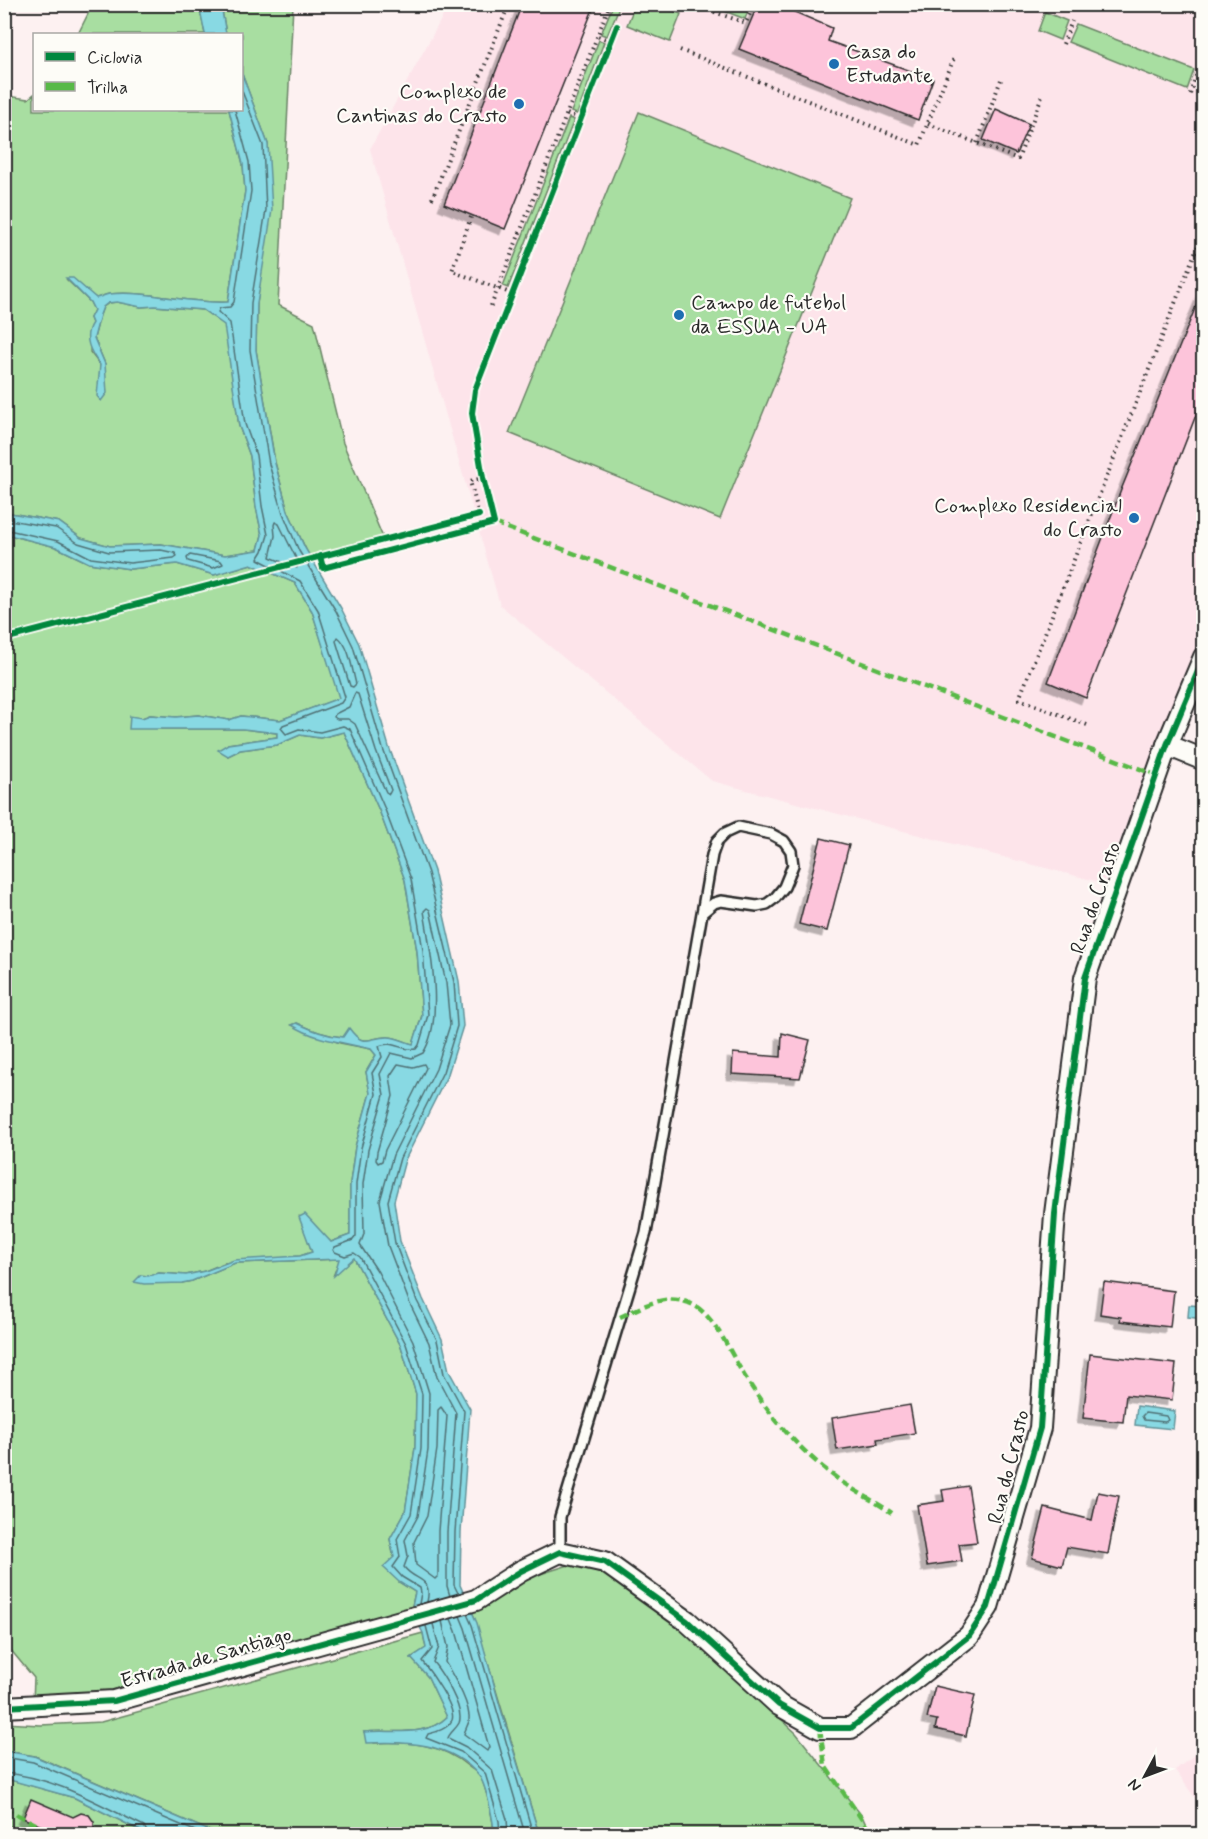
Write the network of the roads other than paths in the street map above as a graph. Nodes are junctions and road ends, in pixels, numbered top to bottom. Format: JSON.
{"nodes":[{"id":1,"x":1203,"y":657,"type":"edge"},
{"id":2,"x":1167,"y":745,"type":"junction"},
{"id":3,"x":1203,"y":760,"type":"edge"},
{"id":4,"x":702,"y":913,"type":"junction"},
{"id":5,"x":560,"y":1552,"type":"junction"},
{"id":6,"x":4,"y":1707,"type":"edge"}],
"edges":[{"from":1,"to":2,"type":"street","name":"Rua do Crasto"},
{"from":2,"to":3,"type":"street"},
{"from":2,"to":5,"type":"street","name":"Rua do Crasto"},
{"from":4,"to":4,"type":"lane"},
{"from":4,"to":5,"type":"lane"},
{"from":5,"to":6,"type":"street","name":"Estrada de Santiago"}]}
